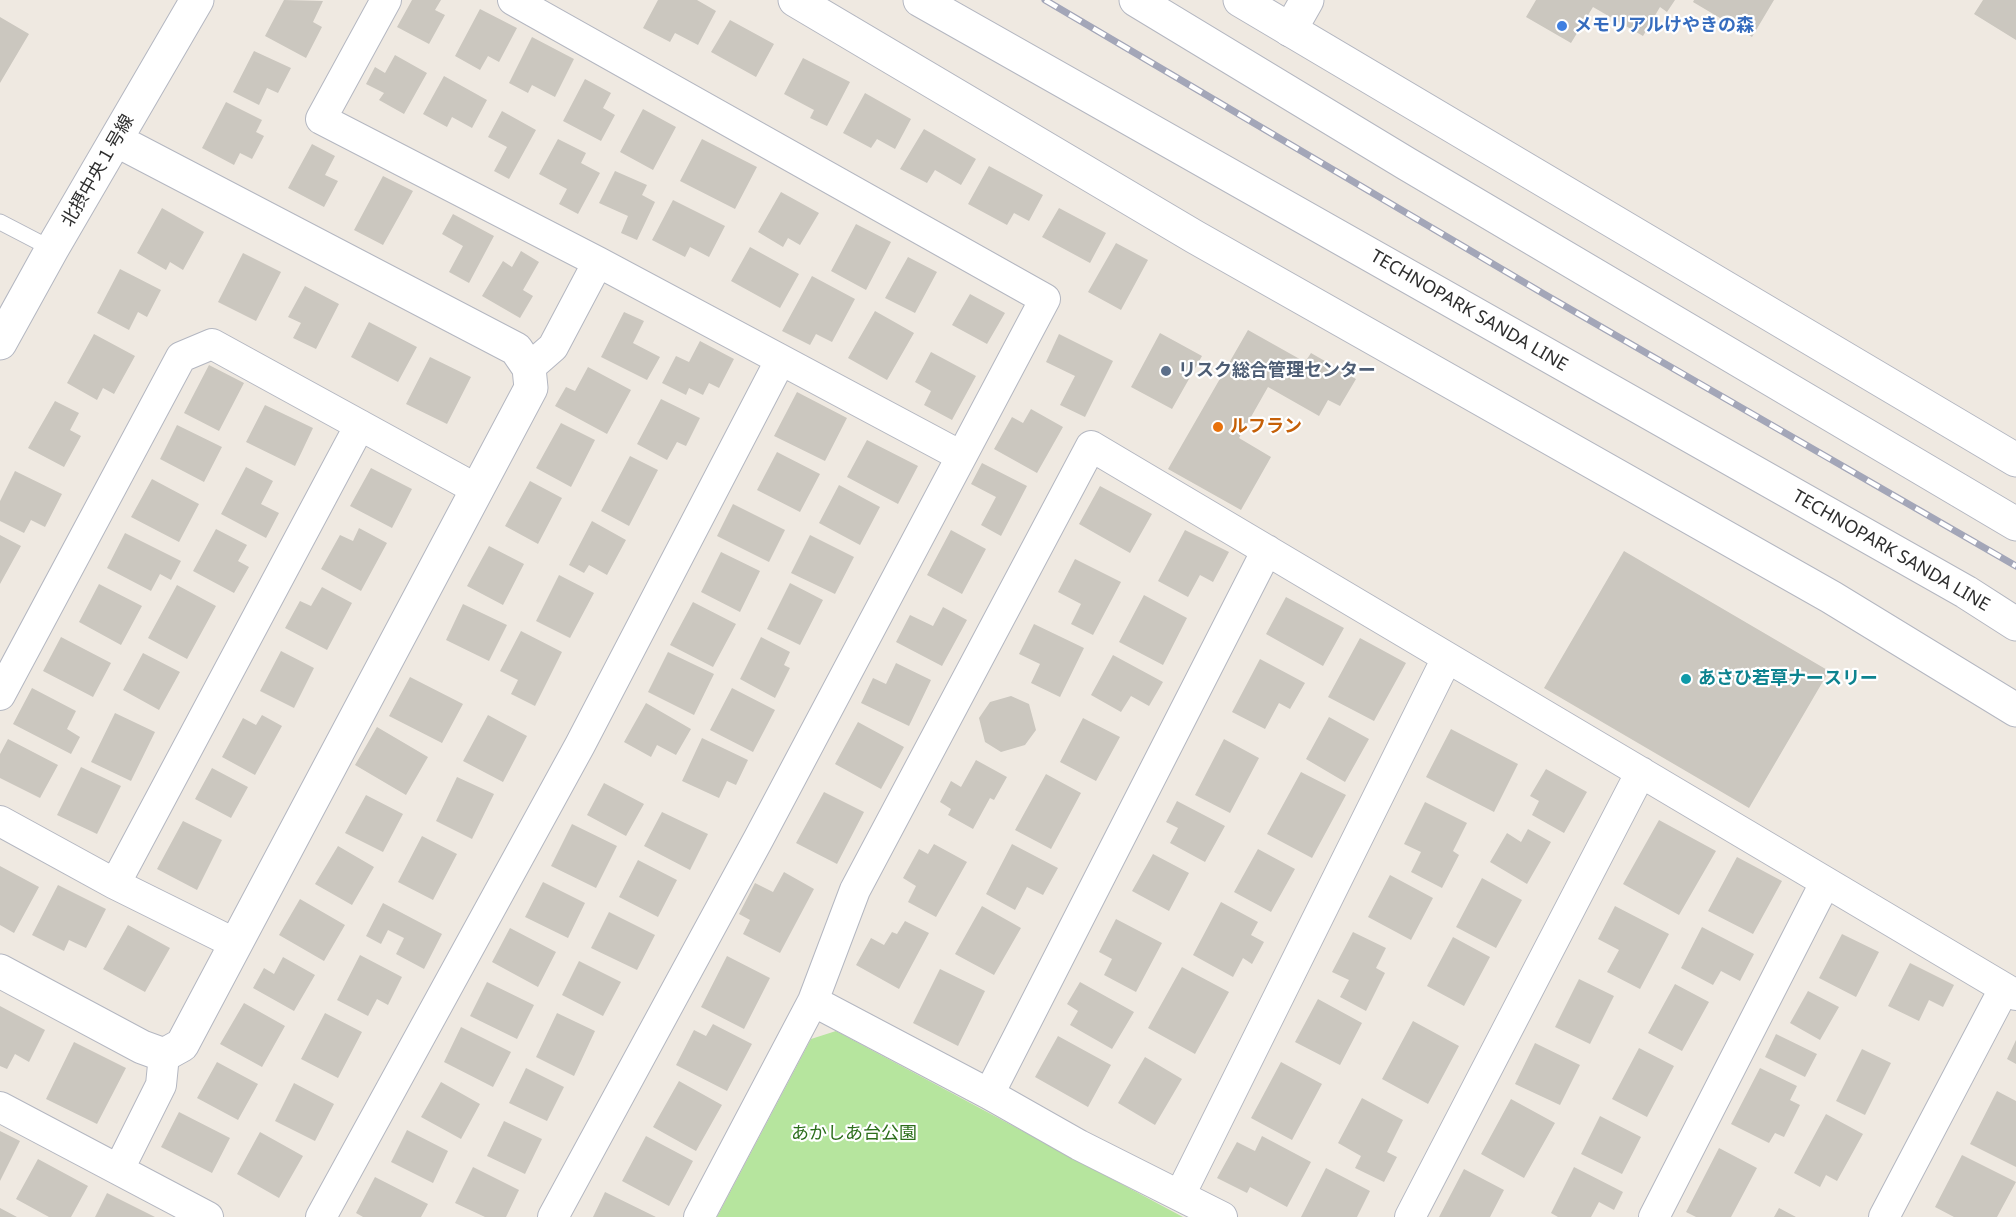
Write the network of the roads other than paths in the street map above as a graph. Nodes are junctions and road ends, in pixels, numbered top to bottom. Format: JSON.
{"nodes":[{"id":1,"x":197,"y":0,"type":"edge"},
{"id":2,"x":386,"y":0,"type":"edge"},
{"id":3,"x":513,"y":0,"type":"edge"},
{"id":4,"x":795,"y":0,"type":"edge"},
{"id":5,"x":920,"y":0,"type":"edge"},
{"id":6,"x":1136,"y":0,"type":"edge"},
{"id":7,"x":1240,"y":0,"type":"edge"},
{"id":8,"x":1307,"y":0,"type":"edge"},
{"id":9,"x":1290,"y":30,"type":"junction"},
{"id":10,"x":116,"y":140,"type":"junction"},
{"id":11,"x":0,"y":222,"type":"edge"},
{"id":12,"x":52,"y":249,"type":"junction"},
{"id":13,"x":598,"y":262,"type":"junction"},
{"id":14,"x":0,"y":343,"type":"edge"},
{"id":15,"x":780,"y":361,"type":"junction"},
{"id":16,"x":529,"y":368,"type":"junction"},
{"id":17,"x":360,"y":425,"type":"junction"},
{"id":18,"x":961,"y":456,"type":"junction"},
{"id":19,"x":2016,"y":460,"type":"edge"},
{"id":20,"x":478,"y":490,"type":"junction"},
{"id":21,"x":2016,"y":524,"type":"edge"},
{"id":22,"x":1267,"y":550,"type":"junction"},
{"id":23,"x":2016,"y":624,"type":"edge"},
{"id":24,"x":1447,"y":658,"type":"junction"},
{"id":25,"x":0,"y":695,"type":"edge"},
{"id":26,"x":2016,"y":710,"type":"edge"},
{"id":27,"x":1641,"y":772,"type":"junction"},
{"id":28,"x":0,"y":821,"type":"edge"},
{"id":29,"x":1826,"y":883,"type":"junction"},
{"id":30,"x":115,"y":884,"type":"junction"},
{"id":31,"x":236,"y":944,"type":"junction"},
{"id":32,"x":0,"y":971,"type":"edge"},
{"id":33,"x":2010,"y":992,"type":"edge"},
{"id":34,"x":813,"y":1001,"type":"junction"},
{"id":35,"x":164,"y":1055,"type":"junction"},
{"id":36,"x":988,"y":1094,"type":"junction"},
{"id":37,"x":0,"y":1107,"type":"edge"},
{"id":38,"x":119,"y":1169,"type":"junction"},
{"id":39,"x":1180,"y":1195,"type":"junction"},
{"id":40,"x":208,"y":1217,"type":"edge"},
{"id":41,"x":321,"y":1217,"type":"edge"},
{"id":42,"x":553,"y":1217,"type":"edge"},
{"id":43,"x":699,"y":1217,"type":"edge"},
{"id":44,"x":1222,"y":1217,"type":"edge"},
{"id":45,"x":1410,"y":1217,"type":"edge"},
{"id":46,"x":1654,"y":1217,"type":"edge"},
{"id":47,"x":1884,"y":1217,"type":"edge"}],
"edges":[{"from":1,"to":10,"type":"main road","name":"北摂中央１号線"},
{"from":2,"to":13,"type":"street"},
{"from":3,"to":18,"type":"street"},
{"from":4,"to":26,"type":"main road"},
{"from":5,"to":23,"type":"main road","name":"TECHNOPARK SANDA LINE"},
{"from":6,"to":21,"type":"main road"},
{"from":7,"to":9,"type":"main road"},
{"from":8,"to":9,"type":"main road"},
{"from":9,"to":19,"type":"main road"},
{"from":10,"to":12,"type":"main road","name":"北摂中央１号線"},
{"from":10,"to":16,"type":"main road"},
{"from":11,"to":12,"type":"lane"},
{"from":12,"to":14,"type":"main road","name":"北摂中央１号線"},
{"from":13,"to":15,"type":"street"},
{"from":13,"to":16,"type":"street"},
{"from":15,"to":18,"type":"street"},
{"from":15,"to":41,"type":"street"},
{"from":16,"to":20,"type":"main road"},
{"from":17,"to":20,"type":"street"},
{"from":17,"to":25,"type":"street"},
{"from":17,"to":30,"type":"street"},
{"from":18,"to":42,"type":"street"},
{"from":20,"to":31,"type":"main road"},
{"from":22,"to":24,"type":"street"},
{"from":22,"to":34,"type":"street"},
{"from":22,"to":36,"type":"street"},
{"from":24,"to":27,"type":"street"},
{"from":24,"to":39,"type":"street"},
{"from":27,"to":29,"type":"street"},
{"from":27,"to":45,"type":"street"},
{"from":28,"to":30,"type":"street"},
{"from":29,"to":33,"type":"street"},
{"from":29,"to":46,"type":"street"},
{"from":30,"to":31,"type":"street"},
{"from":31,"to":35,"type":"main road"},
{"from":32,"to":35,"type":"main road"},
{"from":33,"to":47,"type":"street"},
{"from":34,"to":36,"type":"street"},
{"from":34,"to":43,"type":"street"},
{"from":35,"to":38,"type":"street"},
{"from":36,"to":39,"type":"street"},
{"from":37,"to":38,"type":"street"},
{"from":38,"to":40,"type":"street"},
{"from":39,"to":44,"type":"street"}]}
